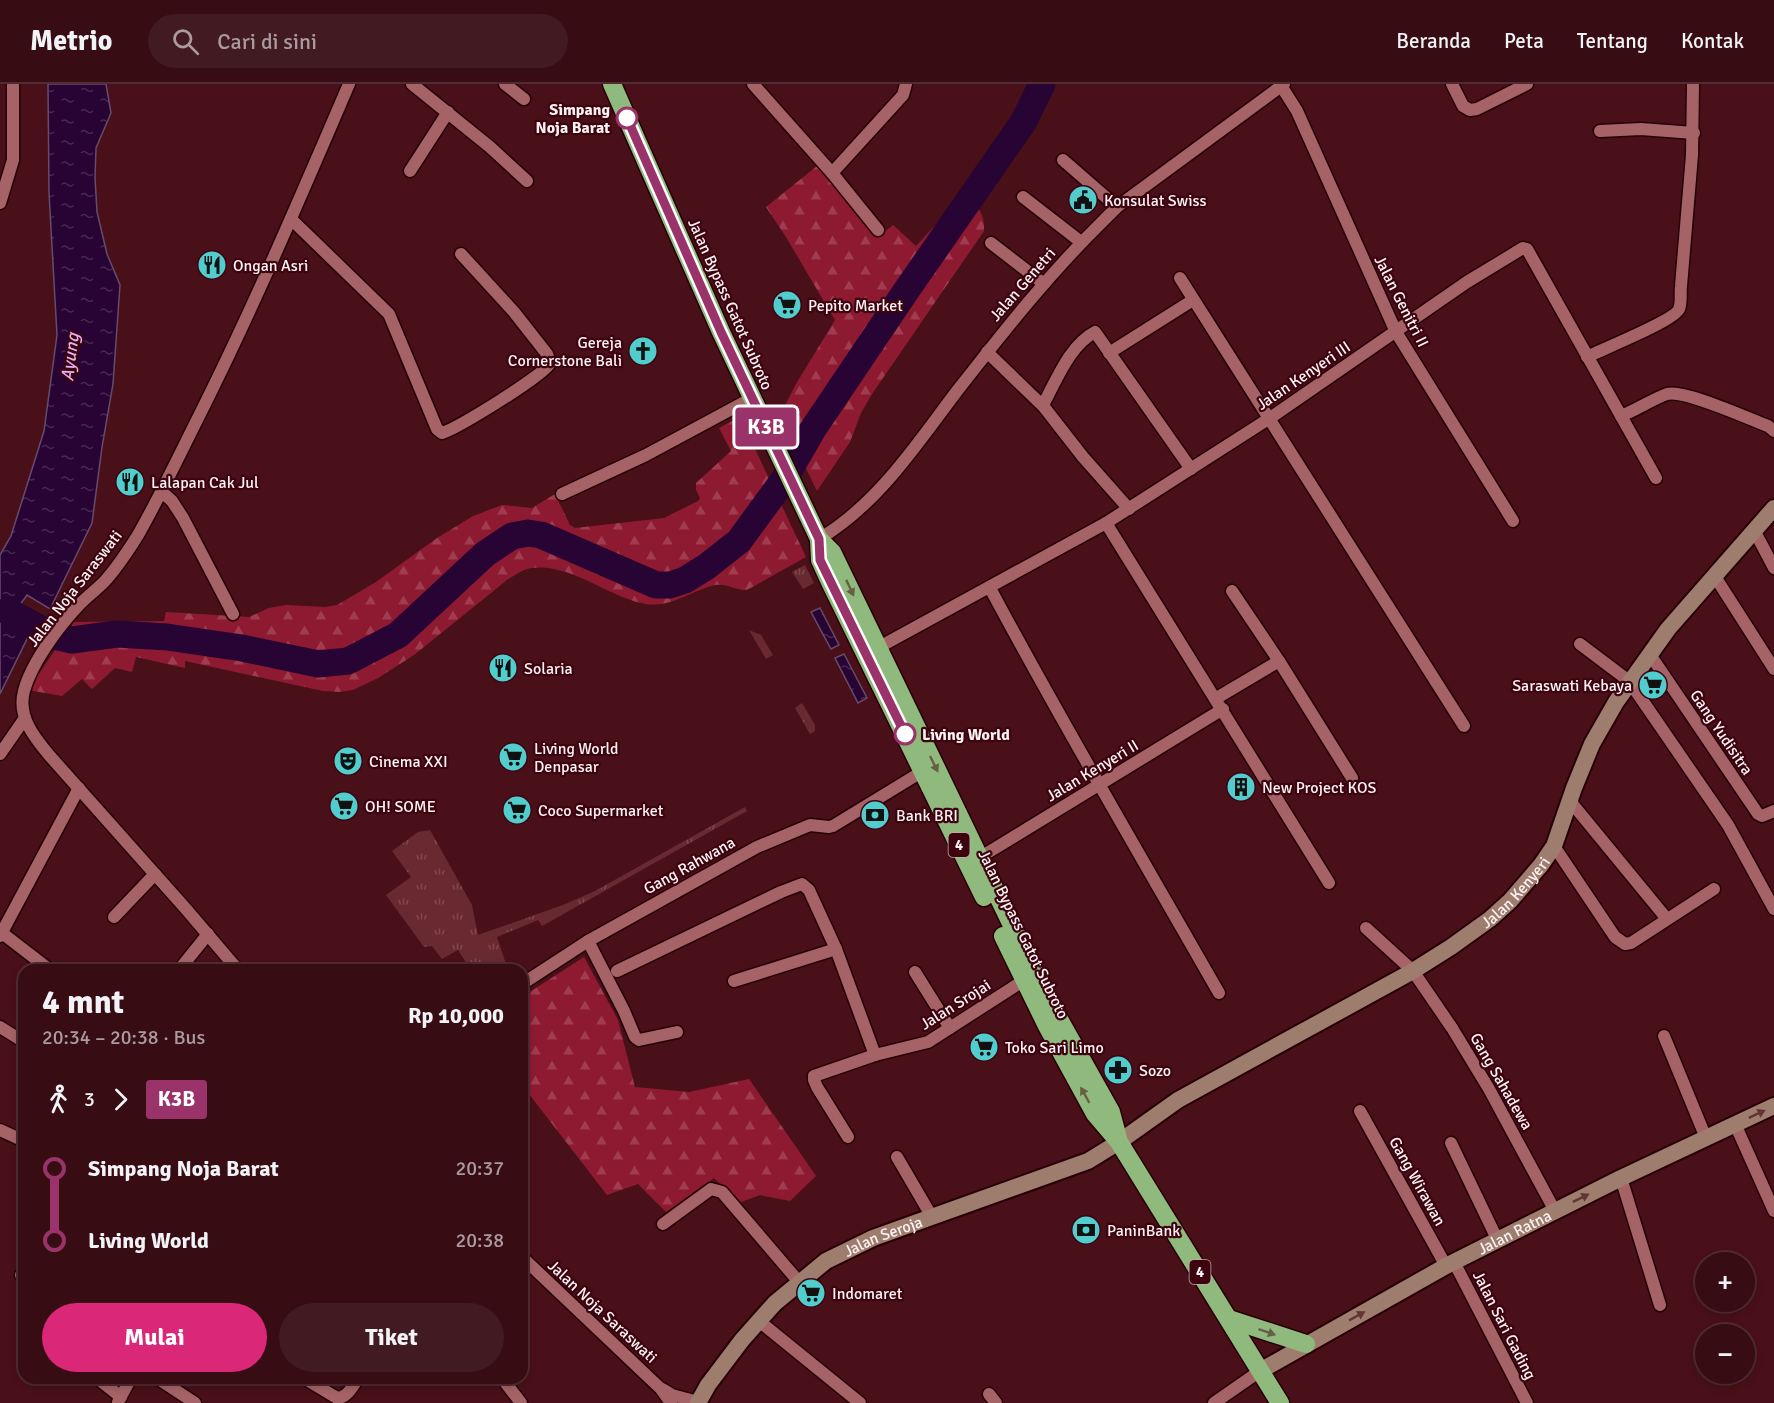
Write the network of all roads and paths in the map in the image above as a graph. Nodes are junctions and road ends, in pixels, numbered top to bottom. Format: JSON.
{"nodes":[{"id":1,"x":14,"y":84,"type":"edge"},
{"id":2,"x":349,"y":84,"type":"edge"},
{"id":3,"x":411,"y":84,"type":"edge"},
{"id":4,"x":505,"y":84,"type":"edge"},
{"id":5,"x":612,"y":84,"type":"edge"},
{"id":6,"x":753,"y":84,"type":"edge"},
{"id":7,"x":906,"y":84,"type":"edge"},
{"id":8,"x":1452,"y":84,"type":"edge"},
{"id":9,"x":1527,"y":84,"type":"edge"},
{"id":10,"x":1693,"y":84,"type":"edge"},
{"id":11,"x":1282,"y":85,"type":"edge"},
{"id":12,"x":524,"y":99,"type":"dead end"},
{"id":13,"x":448,"y":112,"type":"junction"},
{"id":14,"x":1600,"y":131,"type":"dead end"},
{"id":15,"x":1694,"y":134,"type":"junction"},
{"id":16,"x":1063,"y":160,"type":"dead end"},
{"id":17,"x":410,"y":171,"type":"dead end"},
{"id":18,"x":832,"y":173,"type":"junction"},
{"id":19,"x":527,"y":181,"type":"dead end"},
{"id":20,"x":1023,"y":197,"type":"dead end"},
{"id":21,"x":0,"y":203,"type":"edge"},
{"id":22,"x":1117,"y":207,"type":"junction"},
{"id":23,"x":291,"y":219,"type":"junction"},
{"id":24,"x":878,"y":230,"type":"dead end"},
{"id":25,"x":1081,"y":242,"type":"junction"},
{"id":26,"x":991,"y":243,"type":"dead end"},
{"id":27,"x":461,"y":254,"type":"dead end"},
{"id":28,"x":1180,"y":278,"type":"dead end"},
{"id":29,"x":1044,"y":284,"type":"junction"},
{"id":30,"x":1193,"y":300,"type":"junction"},
{"id":31,"x":1396,"y":332,"type":"junction"},
{"id":32,"x":987,"y":352,"type":"junction"},
{"id":33,"x":1109,"y":353,"type":"junction"},
{"id":34,"x":1587,"y":357,"type":"junction"},
{"id":35,"x":755,"y":405,"type":"junction"},
{"id":36,"x":1043,"y":406,"type":"junction"},
{"id":37,"x":1621,"y":416,"type":"junction"},
{"id":38,"x":1270,"y":418,"type":"junction"},
{"id":39,"x":1774,"y":431,"type":"edge"},
{"id":40,"x":1191,"y":469,"type":"junction"},
{"id":41,"x":1656,"y":478,"type":"dead end"},
{"id":42,"x":162,"y":492,"type":"junction"},
{"id":43,"x":562,"y":494,"type":"dead end"},
{"id":44,"x":1774,"y":508,"type":"edge"},
{"id":45,"x":1128,"y":509,"type":"junction"},
{"id":46,"x":1513,"y":521,"type":"dead end"},
{"id":47,"x":1106,"y":523,"type":"junction"},
{"id":48,"x":1754,"y":530,"type":"junction"},
{"id":49,"x":819,"y":539,"type":"junction"},
{"id":50,"x":1774,"y":568,"type":"edge"},
{"id":51,"x":1714,"y":575,"type":"junction"},
{"id":52,"x":990,"y":588,"type":"junction"},
{"id":53,"x":1233,"y":591,"type":"dead end"},
{"id":54,"x":233,"y":614,"type":"dead end"},
{"id":55,"x":1580,"y":644,"type":"dead end"},
{"id":56,"x":872,"y":651,"type":"junction"},
{"id":57,"x":1649,"y":653,"type":"junction"},
{"id":58,"x":1279,"y":661,"type":"junction"},
{"id":59,"x":1774,"y":669,"type":"edge"},
{"id":60,"x":1629,"y":681,"type":"junction"},
{"id":61,"x":1215,"y":699,"type":"junction"},
{"id":62,"x":1222,"y":710,"type":"junction"},
{"id":63,"x":25,"y":718,"type":"junction"},
{"id":64,"x":1464,"y":726,"type":"dead end"},
{"id":65,"x":0,"y":754,"type":"edge"},
{"id":66,"x":923,"y":771,"type":"junction"},
{"id":67,"x":1352,"y":778,"type":"dead end"},
{"id":68,"x":1101,"y":784,"type":"junction"},
{"id":69,"x":79,"y":788,"type":"junction"},
{"id":70,"x":1570,"y":801,"type":"junction"},
{"id":71,"x":1774,"y":811,"type":"edge"},
{"id":72,"x":1554,"y":846,"type":"junction"},
{"id":73,"x":979,"y":858,"type":"junction"},
{"id":74,"x":155,"y":874,"type":"junction"},
{"id":75,"x":1329,"y":884,"type":"dead end"},
{"id":76,"x":1714,"y":889,"type":"dead end"},
{"id":77,"x":1774,"y":909,"type":"edge"},
{"id":78,"x":114,"y":917,"type":"dead end"},
{"id":79,"x":1668,"y":919,"type":"junction"},
{"id":80,"x":1366,"y":928,"type":"dead end"},
{"id":81,"x":1,"y":934,"type":"edge"},
{"id":82,"x":208,"y":934,"type":"junction"},
{"id":83,"x":588,"y":941,"type":"junction"},
{"id":84,"x":836,"y":949,"type":"junction"},
{"id":85,"x":42,"y":964,"type":"edge"},
{"id":86,"x":185,"y":964,"type":"edge"},
{"id":87,"x":233,"y":964,"type":"edge"},
{"id":88,"x":617,"y":971,"type":"dead end"},
{"id":89,"x":1413,"y":971,"type":"junction"},
{"id":90,"x":915,"y":972,"type":"dead end"},
{"id":91,"x":1030,"y":976,"type":"junction"},
{"id":92,"x":528,"y":980,"type":"edge"},
{"id":93,"x":734,"y":981,"type":"dead end"},
{"id":94,"x":1219,"y":993,"type":"dead end"},
{"id":95,"x":0,"y":1027,"type":"edge"},
{"id":96,"x":950,"y":1028,"type":"junction"},
{"id":97,"x":677,"y":1032,"type":"dead end"},
{"id":98,"x":1664,"y":1036,"type":"dead end"},
{"id":99,"x":18,"y":1038,"type":"edge"},
{"id":100,"x":874,"y":1055,"type":"junction"},
{"id":101,"x":1774,"y":1106,"type":"edge"},
{"id":102,"x":1360,"y":1111,"type":"dead end"},
{"id":103,"x":1735,"y":1124,"type":"junction"},
{"id":104,"x":0,"y":1130,"type":"edge"},
{"id":105,"x":848,"y":1137,"type":"dead end"},
{"id":106,"x":18,"y":1138,"type":"edge"},
{"id":107,"x":1706,"y":1138,"type":"junction"},
{"id":108,"x":1119,"y":1142,"type":"junction"},
{"id":109,"x":1451,"y":1143,"type":"dead end"},
{"id":110,"x":897,"y":1157,"type":"dead end"},
{"id":111,"x":1621,"y":1178,"type":"junction"},
{"id":112,"x":1555,"y":1211,"type":"junction"},
{"id":113,"x":1774,"y":1211,"type":"edge"},
{"id":114,"x":932,"y":1216,"type":"junction"},
{"id":115,"x":663,"y":1224,"type":"dead end"},
{"id":116,"x":1498,"y":1241,"type":"junction"},
{"id":117,"x":528,"y":1263,"type":"edge"},
{"id":118,"x":1450,"y":1264,"type":"junction"},
{"id":119,"x":799,"y":1282,"type":"junction"},
{"id":120,"x":1660,"y":1305,"type":"dead end"},
{"id":121,"x":1229,"y":1319,"type":"junction"},
{"id":122,"x":759,"y":1321,"type":"junction"},
{"id":123,"x":1306,"y":1344,"type":"junction"},
{"id":124,"x":1266,"y":1367,"type":"junction"},
{"id":125,"x":103,"y":1384,"type":"edge"},
{"id":126,"x":128,"y":1384,"type":"edge"},
{"id":127,"x":167,"y":1384,"type":"edge"},
{"id":128,"x":314,"y":1384,"type":"edge"},
{"id":129,"x":354,"y":1384,"type":"edge"},
{"id":130,"x":507,"y":1384,"type":"edge"},
{"id":131,"x":661,"y":1389,"type":"junction"},
{"id":132,"x":119,"y":1400,"type":"edge"},
{"id":133,"x":698,"y":1402,"type":"edge"},
{"id":134,"x":195,"y":1403,"type":"edge"},
{"id":135,"x":521,"y":1403,"type":"edge"},
{"id":136,"x":671,"y":1403,"type":"edge"},
{"id":137,"x":860,"y":1403,"type":"edge"},
{"id":138,"x":1214,"y":1403,"type":"edge"},
{"id":139,"x":1280,"y":1403,"type":"edge"},
{"id":140,"x":1527,"y":1403,"type":"edge"}],
"edges":[{"from":1,"to":21,"type":"street"},
{"from":2,"to":23,"type":"street","name":"Jalan Noja Saraswati"},
{"from":3,"to":13,"type":"street"},
{"from":4,"to":12,"type":"street"},
{"from":5,"to":35,"type":"highway","name":"Jalan Bypass Gatot Subroto","number":"4"},
{"from":6,"to":18,"type":"street"},
{"from":7,"to":18,"type":"street"},
{"from":8,"to":9,"type":"street"},
{"from":10,"to":15,"type":"street"},
{"from":11,"to":22,"type":"street","name":"Jalan Genetri"},
{"from":11,"to":31,"type":"street","name":"Jalan Genitri II"},
{"from":13,"to":17,"type":"street"},
{"from":13,"to":19,"type":"street"},
{"from":14,"to":15,"type":"street"},
{"from":15,"to":34,"type":"street"},
{"from":16,"to":22,"type":"street"},
{"from":18,"to":24,"type":"street"},
{"from":20,"to":25,"type":"street"},
{"from":22,"to":25,"type":"street","name":"Jalan Genetri"},
{"from":23,"to":27,"type":"street"},
{"from":23,"to":42,"type":"street","name":"Jalan Noja Saraswati"},
{"from":25,"to":29,"type":"street","name":"Jalan Genetri"},
{"from":26,"to":29,"type":"street"},
{"from":28,"to":30,"type":"street"},
{"from":29,"to":32,"type":"street","name":"Jalan Genetri"},
{"from":30,"to":33,"type":"street"},
{"from":30,"to":38,"type":"street"},
{"from":31,"to":34,"type":"street","name":"Jalan Kenyeri III"},
{"from":31,"to":38,"type":"street","name":"Jalan Kenyeri III"},
{"from":31,"to":46,"type":"street","name":"Jalan Genitri II"},
{"from":32,"to":36,"type":"street"},
{"from":32,"to":49,"type":"street","name":"Jalan Genetri"},
{"from":33,"to":36,"type":"street"},
{"from":33,"to":40,"type":"street"},
{"from":34,"to":37,"type":"street","name":"Jalan Kenyeri III"},
{"from":35,"to":43,"type":"street"},
{"from":35,"to":49,"type":"highway","name":"Jalan Bypass Gatot Subroto","number":"4"},
{"from":36,"to":45,"type":"street"},
{"from":37,"to":39,"type":"street"},
{"from":37,"to":41,"type":"street","name":"Jalan Kenyeri III"},
{"from":38,"to":40,"type":"street","name":"Jalan Kenyeri III"},
{"from":38,"to":64,"type":"street"},
{"from":40,"to":45,"type":"street","name":"Jalan Kenyeri III"},
{"from":42,"to":54,"type":"street"},
{"from":42,"to":63,"type":"street","name":"Jalan Noja Saraswati"},
{"from":44,"to":48,"type":"street","name":"Jalan Kenyeri"},
{"from":45,"to":47,"type":"street","name":"Jalan Kenyeri III"},
{"from":47,"to":52,"type":"street","name":"Jalan Kenyeri III"},
{"from":47,"to":61,"type":"street"},
{"from":48,"to":50,"type":"street"},
{"from":48,"to":51,"type":"street","name":"Jalan Kenyeri"},
{"from":49,"to":56,"type":"highway","name":"Jalan Bypass Gatot Subroto","number":"4"},
{"from":51,"to":57,"type":"street","name":"Jalan Kenyeri"},
{"from":51,"to":59,"type":"street"},
{"from":52,"to":56,"type":"street","name":"Jalan Kenyeri III"},
{"from":52,"to":68,"type":"street"},
{"from":53,"to":58,"type":"street"},
{"from":55,"to":60,"type":"street"},
{"from":56,"to":66,"type":"highway","name":"Jalan Bypass Gatot Subroto","number":"4"},
{"from":56,"to":73,"type":"highway","name":"Jalan Bypass Gatot Subroto","number":"4","one_way":true},
{"from":57,"to":60,"type":"street","name":"Jalan Kenyeri"},
{"from":57,"to":71,"type":"street","name":"Gang Yudisitra"},
{"from":58,"to":61,"type":"street"},
{"from":58,"to":67,"type":"street"},
{"from":60,"to":70,"type":"street","name":"Jalan Kenyeri"},
{"from":60,"to":77,"type":"street"},
{"from":61,"to":62,"type":"street"},
{"from":62,"to":68,"type":"street","name":"Jalan Kenyeri II"},
{"from":62,"to":75,"type":"street"},
{"from":63,"to":65,"type":"street"},
{"from":63,"to":69,"type":"street","name":"Jalan Noja Saraswati"},
{"from":66,"to":83,"type":"street","name":"Gang Rahwana"},
{"from":66,"to":91,"type":"highway","name":"Jalan Bypass Gatot Subroto","number":"4"},
{"from":68,"to":73,"type":"street","name":"Jalan Kenyeri II"},
{"from":68,"to":94,"type":"street"},
{"from":69,"to":74,"type":"street","name":"Jalan Noja Saraswati"},
{"from":69,"to":81,"type":"street"},
{"from":70,"to":72,"type":"street","name":"Jalan Kenyeri"},
{"from":70,"to":79,"type":"street"},
{"from":72,"to":79,"type":"street"},
{"from":72,"to":89,"type":"street","name":"Jalan Kenyeri"},
{"from":73,"to":91,"type":"highway","name":"Jalan Bypass Gatot Subroto","number":"4"},
{"from":74,"to":78,"type":"street"},
{"from":74,"to":82,"type":"street","name":"Jalan Noja Saraswati"},
{"from":76,"to":79,"type":"street"},
{"from":80,"to":89,"type":"street","name":"Gang Sahadewa"},
{"from":81,"to":85,"type":"street"},
{"from":82,"to":86,"type":"street"},
{"from":82,"to":87,"type":"street","name":"Jalan Noja Saraswati"},
{"from":83,"to":92,"type":"street","name":"Gang Rahwana"},
{"from":83,"to":97,"type":"street"},
{"from":84,"to":88,"type":"street"},
{"from":84,"to":93,"type":"street"},
{"from":84,"to":100,"type":"street"},
{"from":89,"to":108,"type":"street","name":"Jalan Kenyeri"},
{"from":89,"to":112,"type":"street","name":"Gang Sahadewa"},
{"from":90,"to":96,"type":"street"},
{"from":91,"to":96,"type":"street","name":"Jalan Srojai"},
{"from":91,"to":108,"type":"highway","name":"Jalan Bypass Gatot Subroto","number":"4"},
{"from":95,"to":99,"type":"street"},
{"from":96,"to":100,"type":"street","name":"Jalan Srojai"},
{"from":98,"to":107,"type":"street"},
{"from":100,"to":105,"type":"street","name":"Jalan Srojai"},
{"from":103,"to":101,"type":"street","name":"Jalan Ratna","one_way":true},
{"from":102,"to":118,"type":"street","name":"Gang Wirawan"},
{"from":103,"to":107,"type":"street","name":"Jalan Ratna"},
{"from":103,"to":113,"type":"street"},
{"from":104,"to":106,"type":"street"},
{"from":107,"to":111,"type":"street","name":"Jalan Ratna"},
{"from":108,"to":114,"type":"street","name":"Jalan Seroja"},
{"from":108,"to":121,"type":"highway","name":"Jalan Bypass Gatot Subroto","number":"4"},
{"from":109,"to":116,"type":"street"},
{"from":110,"to":114,"type":"street"},
{"from":112,"to":111,"type":"street","name":"Jalan Ratna","one_way":true},
{"from":111,"to":120,"type":"street"},
{"from":112,"to":116,"type":"street","name":"Jalan Ratna"},
{"from":114,"to":119,"type":"street","name":"Jalan Seroja"},
{"from":115,"to":119,"type":"street"},
{"from":116,"to":118,"type":"street","name":"Jalan Ratna"},
{"from":117,"to":131,"type":"street","name":"Jalan Noja Saraswati"},
{"from":123,"to":118,"type":"street","name":"Jalan Ratna","one_way":true},
{"from":118,"to":140,"type":"street","name":"Jalan Sari Gading"},
{"from":119,"to":122,"type":"street","name":"Jalan Seroja"},
{"from":121,"to":123,"type":"highway","one_way":true},
{"from":121,"to":124,"type":"highway","name":"Jalan Bypass Gatot Subroto","number":"4"},
{"from":122,"to":133,"type":"street","name":"Jalan Seroja"},
{"from":122,"to":137,"type":"street"},
{"from":123,"to":124,"type":"street","name":"Jalan Ratna"},
{"from":124,"to":138,"type":"street"},
{"from":124,"to":139,"type":"highway","name":"Jalan Bypass Gatot Subroto","number":"4"},
{"from":125,"to":132,"type":"street"},
{"from":126,"to":132,"type":"street"},
{"from":127,"to":134,"type":"street"},
{"from":128,"to":129,"type":"street"},
{"from":130,"to":135,"type":"street"},
{"from":131,"to":133,"type":"street","name":"Jalan Noja Saraswati"},
{"from":131,"to":136,"type":"street","name":"Jalan Noja Saraswati"}]}
